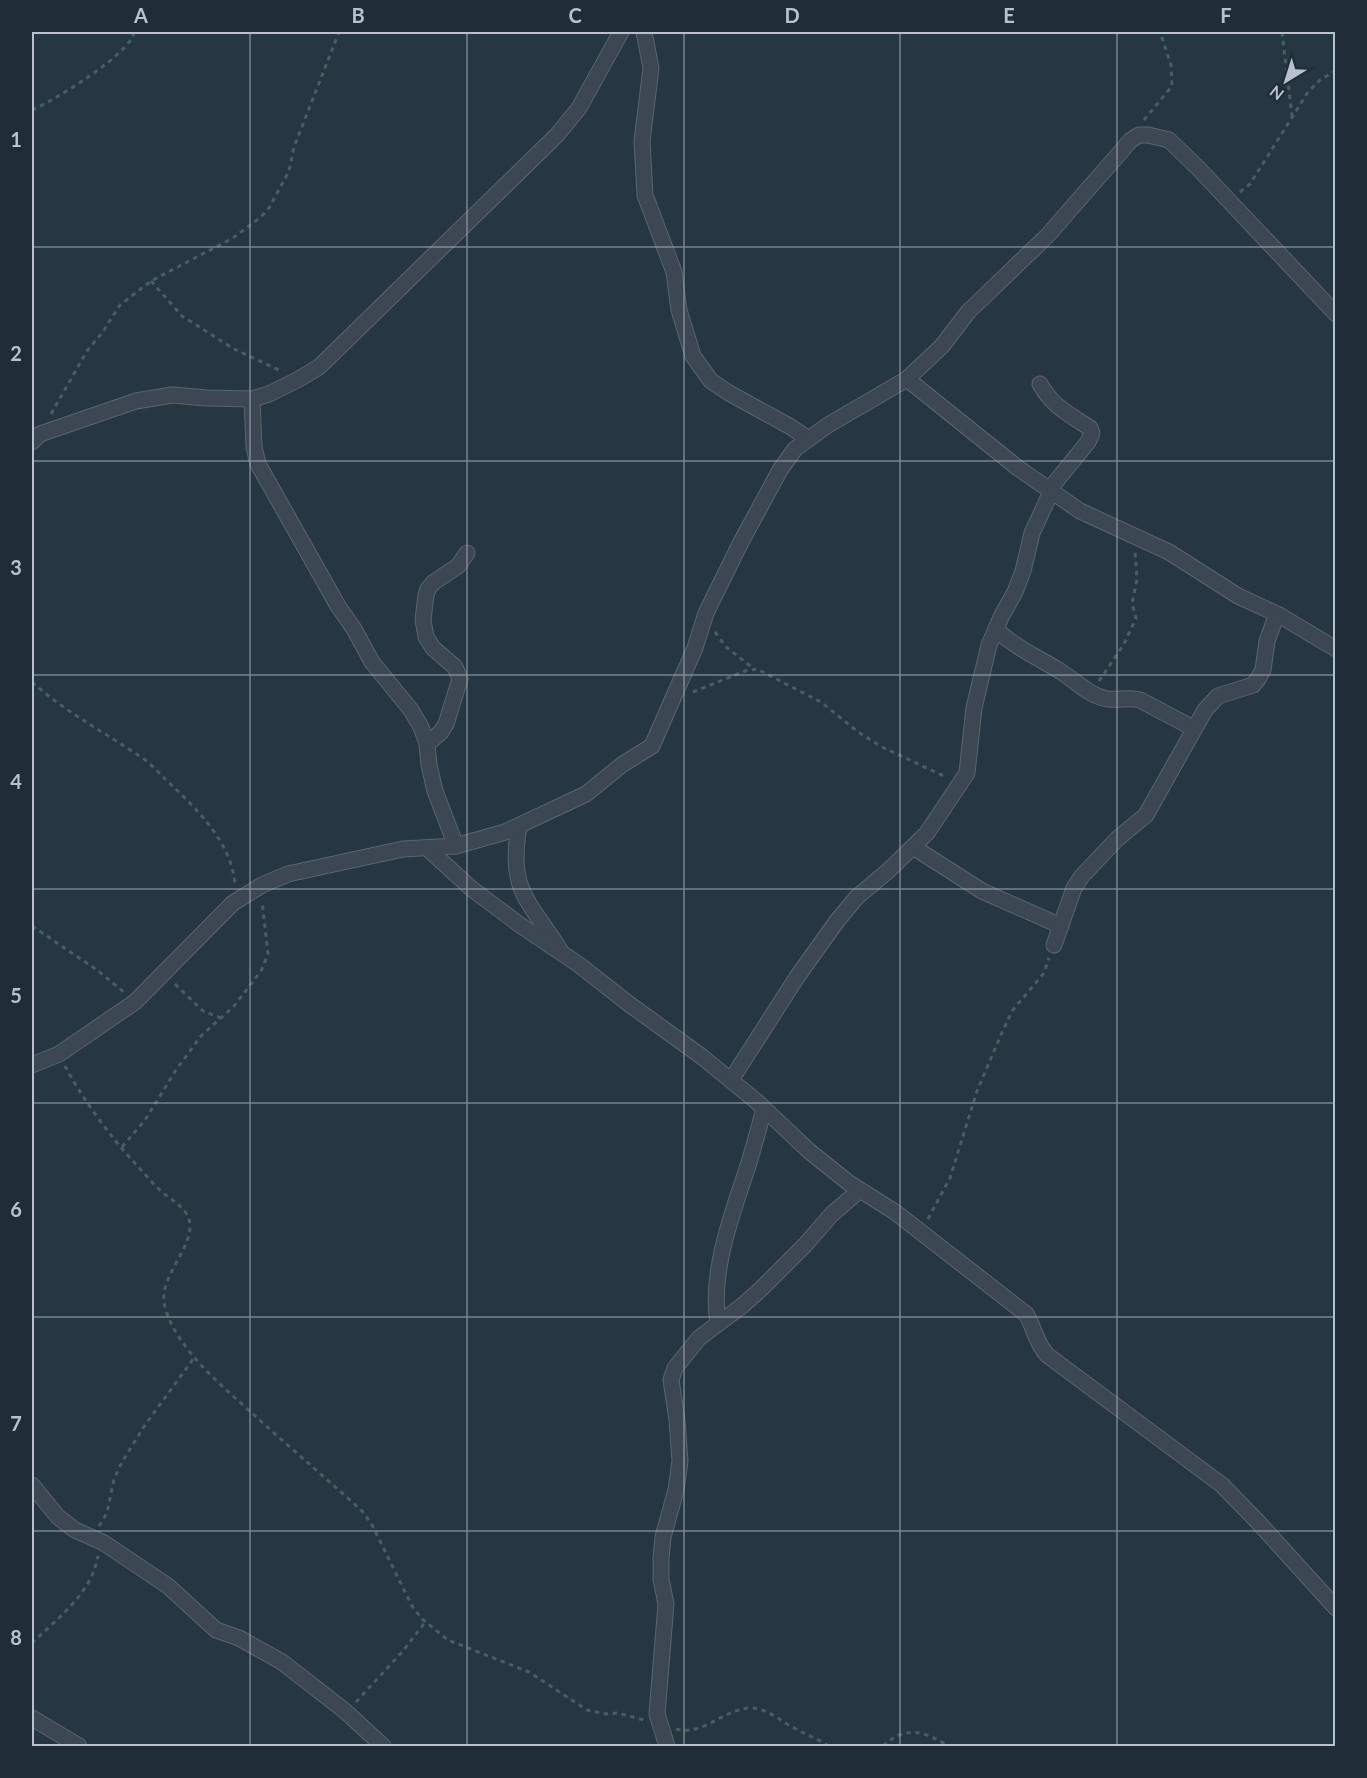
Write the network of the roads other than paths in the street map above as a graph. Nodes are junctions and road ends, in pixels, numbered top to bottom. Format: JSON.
{"nodes":[{"id":1,"x":621,"y":32,"type":"edge"},
{"id":2,"x":645,"y":32,"type":"edge"},
{"id":3,"x":1335,"y":314,"type":"edge"},
{"id":4,"x":907,"y":380,"type":"junction"},
{"id":5,"x":1040,"y":384,"type":"dead end"},
{"id":6,"x":252,"y":399,"type":"junction"},
{"id":7,"x":36,"y":438,"type":"edge"},
{"id":8,"x":808,"y":439,"type":"junction"},
{"id":9,"x":1050,"y":491,"type":"junction"},
{"id":10,"x":467,"y":553,"type":"dead end"},
{"id":11,"x":1279,"y":615,"type":"junction"},
{"id":12,"x":996,"y":629,"type":"junction"},
{"id":13,"x":1335,"y":649,"type":"edge"},
{"id":14,"x":1193,"y":728,"type":"junction"},
{"id":15,"x":427,"y":744,"type":"junction"},
{"id":16,"x":519,"y":827,"type":"junction"},
{"id":17,"x":456,"y":846,"type":"junction"},
{"id":18,"x":914,"y":847,"type":"junction"},
{"id":19,"x":428,"y":849,"type":"junction"},
{"id":20,"x":1062,"y":927,"type":"junction"},
{"id":21,"x":1054,"y":945,"type":"road end"},
{"id":22,"x":562,"y":953,"type":"junction"},
{"id":23,"x":32,"y":1065,"type":"edge"},
{"id":24,"x":731,"y":1080,"type":"junction"},
{"id":25,"x":764,"y":1109,"type":"junction"},
{"id":26,"x":860,"y":1190,"type":"junction"},
{"id":27,"x":718,"y":1323,"type":"junction"},
{"id":28,"x":32,"y":1485,"type":"edge"},
{"id":29,"x":1335,"y":1608,"type":"edge"},
{"id":30,"x":32,"y":1718,"type":"edge"},
{"id":31,"x":79,"y":1746,"type":"edge"},
{"id":32,"x":383,"y":1746,"type":"edge"},
{"id":33,"x":667,"y":1746,"type":"edge"}],
"edges":[{"from":1,"to":6,"type":"street"},
{"from":2,"to":8,"type":"street"},
{"from":3,"to":4,"type":"street"},
{"from":4,"to":8,"type":"street"},
{"from":4,"to":9,"type":"street"},
{"from":5,"to":9,"type":"street"},
{"from":6,"to":7,"type":"street"},
{"from":6,"to":15,"type":"street"},
{"from":8,"to":16,"type":"street"},
{"from":9,"to":11,"type":"street"},
{"from":9,"to":12,"type":"street"},
{"from":10,"to":15,"type":"street"},
{"from":11,"to":13,"type":"street"},
{"from":11,"to":14,"type":"street"},
{"from":12,"to":14,"type":"street"},
{"from":12,"to":18,"type":"street"},
{"from":14,"to":20,"type":"street"},
{"from":15,"to":17,"type":"street"},
{"from":16,"to":17,"type":"street"},
{"from":16,"to":22,"type":"street"},
{"from":17,"to":19,"type":"street"},
{"from":18,"to":20,"type":"street"},
{"from":18,"to":24,"type":"street"},
{"from":19,"to":22,"type":"street"},
{"from":19,"to":23,"type":"street"},
{"from":20,"to":21,"type":"street"},
{"from":22,"to":24,"type":"street"},
{"from":24,"to":25,"type":"street"},
{"from":25,"to":26,"type":"street"},
{"from":25,"to":27,"type":"street"},
{"from":26,"to":27,"type":"street"},
{"from":26,"to":29,"type":"street"},
{"from":27,"to":33,"type":"street"},
{"from":28,"to":32,"type":"street"},
{"from":30,"to":31,"type":"street"}]}
